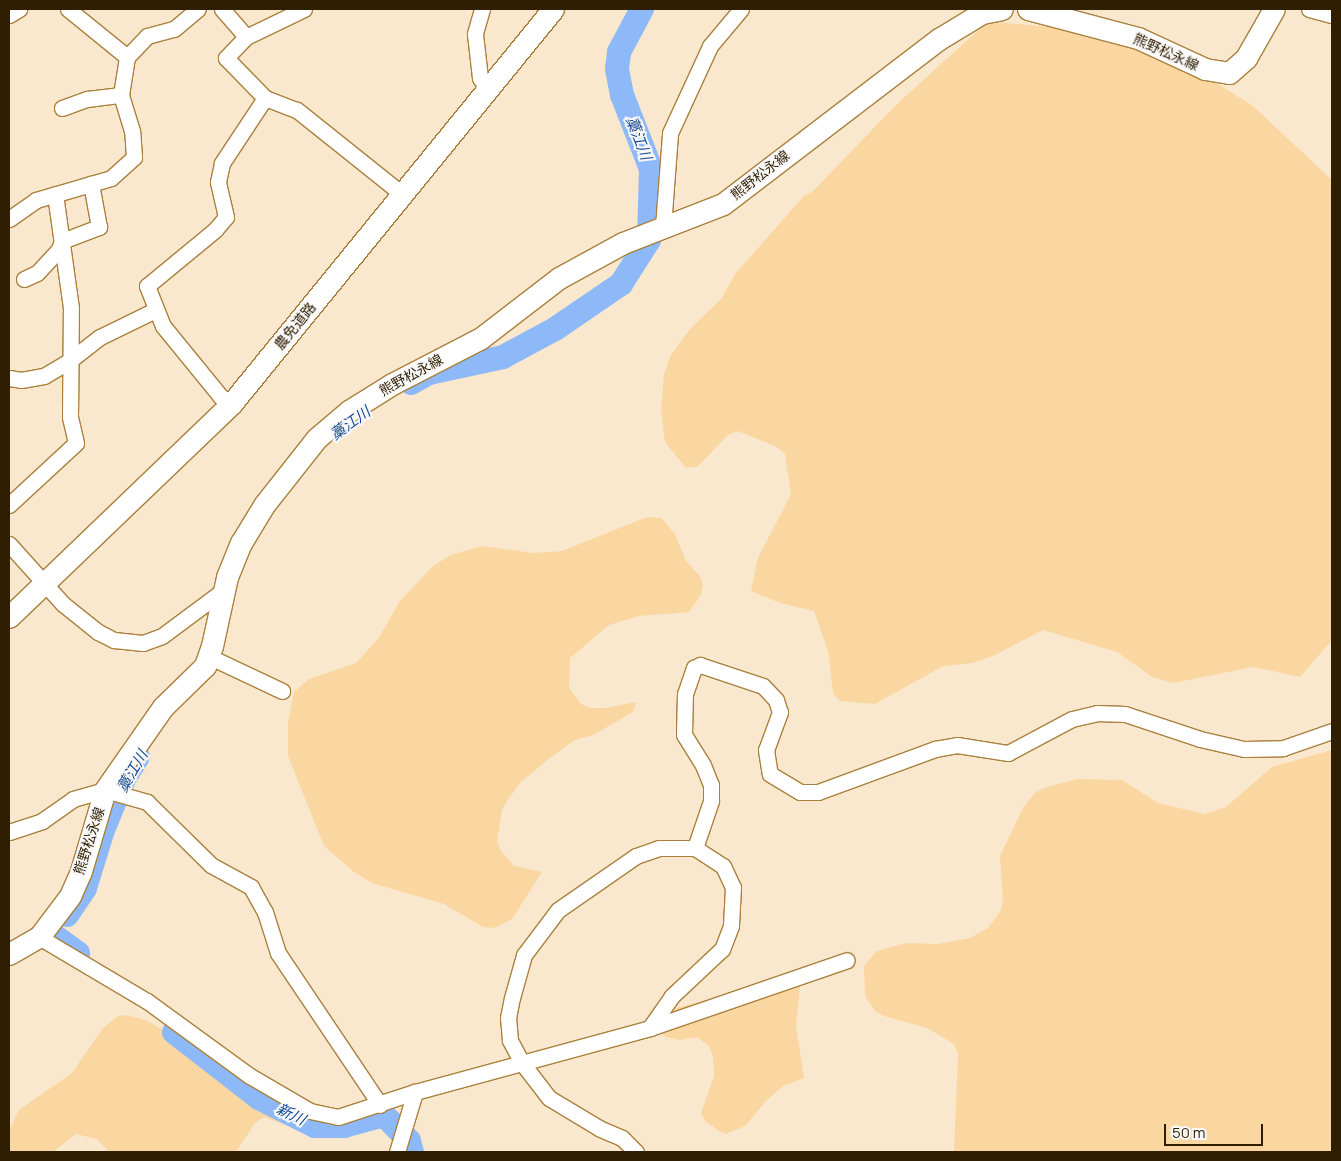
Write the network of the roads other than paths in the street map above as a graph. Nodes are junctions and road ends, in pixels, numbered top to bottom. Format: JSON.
{"nodes":[{"id":1,"x":19,"y":9,"type":"edge"},
{"id":2,"x":68,"y":9,"type":"edge"},
{"id":3,"x":198,"y":9,"type":"edge"},
{"id":4,"x":222,"y":9,"type":"edge"},
{"id":5,"x":304,"y":9,"type":"edge"},
{"id":6,"x":482,"y":9,"type":"edge"},
{"id":7,"x":553,"y":9,"type":"edge"},
{"id":8,"x":1002,"y":9,"type":"edge"},
{"id":9,"x":1028,"y":9,"type":"edge"},
{"id":10,"x":1274,"y":9,"type":"edge"},
{"id":11,"x":1309,"y":9,"type":"edge"},
{"id":12,"x":737,"y":11,"type":"edge"},
{"id":13,"x":9,"y":15,"type":"edge"},
{"id":14,"x":1332,"y":15,"type":"edge"},
{"id":15,"x":246,"y":37,"type":"junction"},
{"id":16,"x":127,"y":57,"type":"junction"},
{"id":17,"x":488,"y":89,"type":"junction"},
{"id":18,"x":122,"y":95,"type":"junction"},
{"id":19,"x":265,"y":98,"type":"junction"},
{"id":20,"x":62,"y":108,"type":"dead end"},
{"id":21,"x":91,"y":184,"type":"junction"},
{"id":22,"x":55,"y":194,"type":"junction"},
{"id":23,"x":402,"y":194,"type":"junction"},
{"id":24,"x":9,"y":220,"type":"edge"},
{"id":25,"x":654,"y":231,"type":"junction"},
{"id":26,"x":62,"y":241,"type":"junction"},
{"id":27,"x":24,"y":279,"type":"dead end"},
{"id":28,"x":154,"y":310,"type":"junction"},
{"id":29,"x":69,"y":361,"type":"junction"},
{"id":30,"x":9,"y":378,"type":"edge"},
{"id":31,"x":232,"y":402,"type":"junction"},
{"id":32,"x":9,"y":505,"type":"edge"},
{"id":33,"x":9,"y":544,"type":"edge"},
{"id":34,"x":44,"y":584,"type":"junction"},
{"id":35,"x":224,"y":590,"type":"junction"},
{"id":36,"x":9,"y":617,"type":"edge"},
{"id":37,"x":215,"y":659,"type":"junction"},
{"id":38,"x":282,"y":691,"type":"dead end"},
{"id":39,"x":1332,"y":731,"type":"edge"},
{"id":40,"x":113,"y":792,"type":"junction"},
{"id":41,"x":9,"y":832,"type":"edge"},
{"id":42,"x":695,"y":848,"type":"junction"},
{"id":43,"x":39,"y":937,"type":"junction"},
{"id":44,"x":9,"y":954,"type":"edge"},
{"id":45,"x":847,"y":960,"type":"dead end"},
{"id":46,"x":650,"y":1028,"type":"junction"},
{"id":47,"x":522,"y":1063,"type":"junction"},
{"id":48,"x":415,"y":1092,"type":"junction"},
{"id":49,"x":380,"y":1106,"type":"junction"},
{"id":50,"x":400,"y":1141,"type":"edge"},
{"id":51,"x":636,"y":1152,"type":"edge"}],
"edges":[{"from":1,"to":13,"type":"street"},
{"from":2,"to":16,"type":"street"},
{"from":3,"to":16,"type":"street"},
{"from":4,"to":15,"type":"street"},
{"from":5,"to":15,"type":"street"},
{"from":6,"to":17,"type":"street"},
{"from":7,"to":17,"type":"main road","name":"農免道路"},
{"from":8,"to":25,"type":"main road","name":"熊野松永線"},
{"from":9,"to":10,"type":"main road","name":"熊野松永線"},
{"from":11,"to":14,"type":"street"},
{"from":12,"to":25,"type":"street"},
{"from":15,"to":19,"type":"street"},
{"from":16,"to":18,"type":"street"},
{"from":17,"to":23,"type":"main road","name":"農免道路"},
{"from":18,"to":20,"type":"street"},
{"from":18,"to":21,"type":"street"},
{"from":19,"to":23,"type":"street"},
{"from":19,"to":28,"type":"street"},
{"from":21,"to":22,"type":"street"},
{"from":21,"to":26,"type":"street"},
{"from":22,"to":24,"type":"street"},
{"from":22,"to":26,"type":"street"},
{"from":23,"to":31,"type":"main road","name":"農免道路"},
{"from":25,"to":35,"type":"main road","name":"熊野松永線"},
{"from":26,"to":27,"type":"street"},
{"from":26,"to":29,"type":"street"},
{"from":28,"to":29,"type":"street"},
{"from":28,"to":31,"type":"street"},
{"from":29,"to":30,"type":"street"},
{"from":29,"to":32,"type":"street"},
{"from":31,"to":34,"type":"main road","name":"農免道路"},
{"from":33,"to":34,"type":"street"},
{"from":34,"to":35,"type":"street"},
{"from":34,"to":36,"type":"main road","name":"農免道路"},
{"from":35,"to":37,"type":"main road","name":"熊野松永線"},
{"from":37,"to":38,"type":"street"},
{"from":37,"to":40,"type":"main road","name":"熊野松永線"},
{"from":39,"to":42,"type":"street"},
{"from":40,"to":41,"type":"street"},
{"from":40,"to":43,"type":"main road","name":"熊野松永線"},
{"from":40,"to":49,"type":"street"},
{"from":42,"to":46,"type":"street"},
{"from":42,"to":47,"type":"street"},
{"from":43,"to":44,"type":"main road","name":"熊野松永線"},
{"from":43,"to":49,"type":"street"},
{"from":45,"to":46,"type":"street"},
{"from":46,"to":47,"type":"street"},
{"from":47,"to":48,"type":"street"},
{"from":47,"to":51,"type":"street"},
{"from":48,"to":49,"type":"street"},
{"from":48,"to":50,"type":"street"}]}
